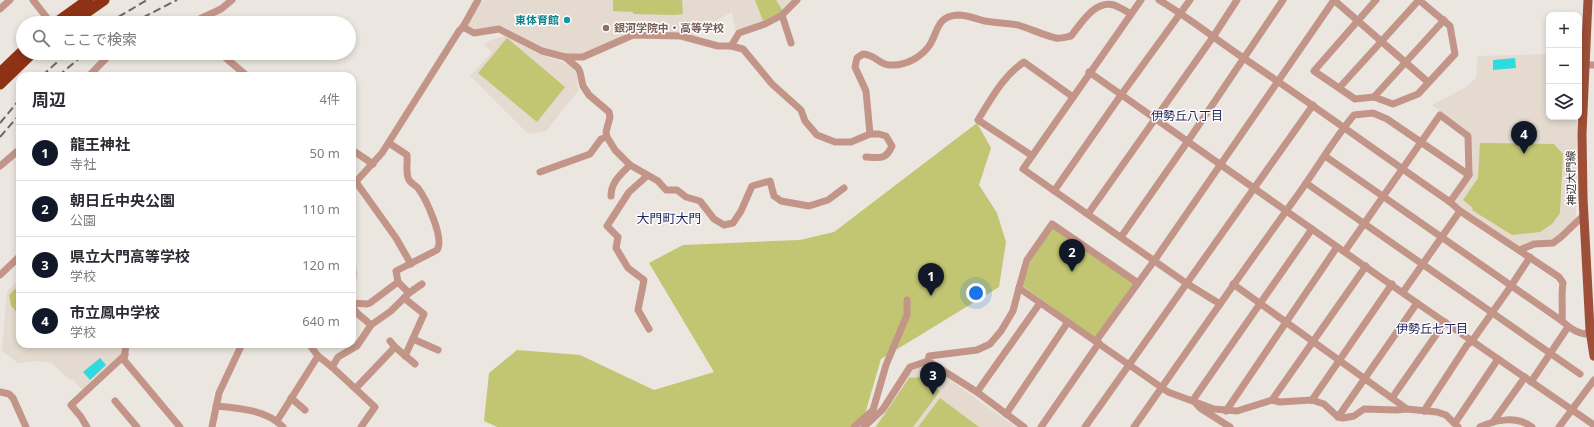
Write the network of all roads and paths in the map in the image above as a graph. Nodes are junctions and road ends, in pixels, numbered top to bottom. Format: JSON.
{"nodes":[{"id":1,"x":10,"y":0,"type":"edge"},
{"id":2,"x":33,"y":0,"type":"edge"},
{"id":3,"x":88,"y":0,"type":"edge"},
{"id":4,"x":104,"y":0,"type":"edge"},
{"id":5,"x":232,"y":0,"type":"edge"},
{"id":6,"x":478,"y":0,"type":"edge"},
{"id":7,"x":797,"y":0,"type":"edge"},
{"id":8,"x":1140,"y":0,"type":"edge"},
{"id":9,"x":1159,"y":0,"type":"edge"},
{"id":10,"x":1190,"y":0,"type":"edge"},
{"id":11,"x":1237,"y":0,"type":"edge"},
{"id":12,"x":1283,"y":0,"type":"edge"},
{"id":13,"x":1334,"y":0,"type":"edge"},
{"id":14,"x":1419,"y":0,"type":"edge"},
{"id":15,"x":1588,"y":0,"type":"edge"},
{"id":16,"x":1372,"y":1,"type":"edge"},
{"id":17,"x":0,"y":9,"type":"edge"},
{"id":18,"x":1181,"y":13,"type":"junction"},
{"id":19,"x":1131,"y":14,"type":"junction"},
{"id":20,"x":782,"y":15,"type":"junction"},
{"id":21,"x":46,"y":16,"type":"edge"},
{"id":22,"x":66,"y":16,"type":"edge"},
{"id":23,"x":81,"y":16,"type":"edge"},
{"id":24,"x":206,"y":16,"type":"edge"},
{"id":25,"x":1444,"y":20,"type":"junction"},
{"id":26,"x":1359,"y":21,"type":"junction"},
{"id":27,"x":463,"y":27,"type":"junction"},
{"id":28,"x":1213,"y":37,"type":"junction"},
{"id":29,"x":1382,"y":41,"type":"junction"},
{"id":30,"x":791,"y":43,"type":"dead end"},
{"id":31,"x":731,"y":46,"type":"junction"},
{"id":32,"x":565,"y":57,"type":"junction"},
{"id":33,"x":16,"y":58,"type":"edge"},
{"id":34,"x":1244,"y":58,"type":"junction"},
{"id":35,"x":25,"y":60,"type":"edge"},
{"id":36,"x":104,"y":60,"type":"edge"},
{"id":37,"x":228,"y":60,"type":"edge"},
{"id":38,"x":1405,"y":62,"type":"junction"},
{"id":39,"x":1589,"y":65,"type":"edge"},
{"id":40,"x":93,"y":72,"type":"edge"},
{"id":41,"x":242,"y":72,"type":"edge"},
{"id":42,"x":1089,"y":72,"type":"junction"},
{"id":43,"x":0,"y":74,"type":"edge"},
{"id":44,"x":1279,"y":81,"type":"junction"},
{"id":45,"x":1428,"y":82,"type":"junction"},
{"id":46,"x":0,"y":84,"type":"edge"},
{"id":47,"x":1340,"y":87,"type":"junction"},
{"id":48,"x":1121,"y":95,"type":"junction"},
{"id":49,"x":1073,"y":97,"type":"junction"},
{"id":50,"x":1374,"y":97,"type":"junction"},
{"id":51,"x":1313,"y":105,"type":"junction"},
{"id":52,"x":1154,"y":119,"type":"junction"},
{"id":53,"x":1344,"y":127,"type":"junction"},
{"id":54,"x":870,"y":134,"type":"junction"},
{"id":55,"x":606,"y":137,"type":"junction"},
{"id":56,"x":1188,"y":141,"type":"junction"},
{"id":57,"x":1421,"y":142,"type":"junction"},
{"id":58,"x":389,"y":143,"type":"junction"},
{"id":59,"x":16,"y":152,"type":"edge"},
{"id":60,"x":356,"y":153,"type":"edge"},
{"id":61,"x":1031,"y":155,"type":"junction"},
{"id":62,"x":1325,"y":156,"type":"junction"},
{"id":63,"x":866,"y":157,"type":"dead end"},
{"id":64,"x":373,"y":164,"type":"junction"},
{"id":65,"x":630,"y":165,"type":"junction"},
{"id":66,"x":1220,"y":165,"type":"junction"},
{"id":67,"x":0,"y":166,"type":"edge"},
{"id":68,"x":1402,"y":169,"type":"junction"},
{"id":69,"x":540,"y":172,"type":"dead end"},
{"id":70,"x":1469,"y":175,"type":"junction"},
{"id":71,"x":647,"y":176,"type":"junction"},
{"id":72,"x":356,"y":182,"type":"edge"},
{"id":73,"x":1306,"y":183,"type":"junction"},
{"id":74,"x":356,"y":187,"type":"edge"},
{"id":75,"x":844,"y":188,"type":"dead end"},
{"id":76,"x":1255,"y":188,"type":"junction"},
{"id":77,"x":1054,"y":191,"type":"junction"},
{"id":78,"x":611,"y":196,"type":"dead end"},
{"id":79,"x":1384,"y":196,"type":"junction"},
{"id":80,"x":1450,"y":202,"type":"junction"},
{"id":81,"x":1286,"y":211,"type":"junction"},
{"id":82,"x":1460,"y":211,"type":"junction"},
{"id":83,"x":1088,"y":214,"type":"junction"},
{"id":84,"x":1584,"y":215,"type":"junction"},
{"id":85,"x":1365,"y":224,"type":"junction"},
{"id":86,"x":1312,"y":229,"type":"junction"},
{"id":87,"x":1121,"y":237,"type":"junction"},
{"id":88,"x":1441,"y":237,"type":"junction"},
{"id":89,"x":1337,"y":247,"type":"junction"},
{"id":90,"x":1520,"y":250,"type":"junction"},
{"id":91,"x":1345,"y":251,"type":"junction"},
{"id":92,"x":1530,"y":257,"type":"junction"},
{"id":93,"x":16,"y":260,"type":"edge"},
{"id":94,"x":1154,"y":260,"type":"junction"},
{"id":95,"x":411,"y":264,"type":"junction"},
{"id":96,"x":1422,"y":264,"type":"junction"},
{"id":97,"x":1366,"y":266,"type":"junction"},
{"id":98,"x":0,"y":275,"type":"edge"},
{"id":99,"x":398,"y":282,"type":"junction"},
{"id":100,"x":1138,"y":283,"type":"junction"},
{"id":101,"x":1186,"y":283,"type":"junction"},
{"id":102,"x":422,"y":284,"type":"dead end"},
{"id":103,"x":1233,"y":284,"type":"junction"},
{"id":104,"x":1392,"y":284,"type":"junction"},
{"id":105,"x":1591,"y":284,"type":"edge"},
{"id":106,"x":1511,"y":286,"type":"junction"},
{"id":107,"x":1019,"y":288,"type":"junction"},
{"id":108,"x":1403,"y":292,"type":"junction"},
{"id":109,"x":406,"y":295,"type":"junction"},
{"id":110,"x":907,"y":300,"type":"dead end"},
{"id":111,"x":1040,"y":302,"type":"junction"},
{"id":112,"x":1417,"y":303,"type":"junction"},
{"id":113,"x":356,"y":304,"type":"edge"},
{"id":114,"x":1220,"y":304,"type":"junction"},
{"id":115,"x":1260,"y":304,"type":"junction"},
{"id":116,"x":356,"y":311,"type":"edge"},
{"id":117,"x":1492,"y":312,"type":"junction"},
{"id":118,"x":1562,"y":321,"type":"junction"},
{"id":119,"x":1068,"y":322,"type":"junction"},
{"id":120,"x":1445,"y":322,"type":"junction"},
{"id":121,"x":1287,"y":323,"type":"junction"},
{"id":122,"x":371,"y":325,"type":"junction"},
{"id":123,"x":1568,"y":327,"type":"junction"},
{"id":124,"x":649,"y":329,"type":"dead end"},
{"id":125,"x":1591,"y":334,"type":"junction"},
{"id":126,"x":413,"y":338,"type":"junction"},
{"id":127,"x":390,"y":340,"type":"dead end"},
{"id":128,"x":1313,"y":341,"type":"junction"},
{"id":129,"x":1472,"y":341,"type":"junction"},
{"id":130,"x":1098,"y":342,"type":"junction"},
{"id":131,"x":356,"y":347,"type":"edge"},
{"id":132,"x":395,"y":347,"type":"junction"},
{"id":133,"x":126,"y":348,"type":"edge"},
{"id":134,"x":240,"y":348,"type":"edge"},
{"id":135,"x":312,"y":348,"type":"edge"},
{"id":136,"x":354,"y":348,"type":"edge"},
{"id":137,"x":438,"y":350,"type":"dead end"},
{"id":138,"x":1550,"y":353,"type":"junction"},
{"id":139,"x":125,"y":355,"type":"junction"},
{"id":140,"x":318,"y":356,"type":"junction"},
{"id":141,"x":405,"y":356,"type":"junction"},
{"id":142,"x":1594,"y":356,"type":"edge"},
{"id":143,"x":1498,"y":359,"type":"junction"},
{"id":144,"x":1338,"y":360,"type":"junction"},
{"id":145,"x":928,"y":361,"type":"junction"},
{"id":146,"x":416,"y":364,"type":"dead end"},
{"id":147,"x":1130,"y":364,"type":"junction"},
{"id":148,"x":332,"y":367,"type":"junction"},
{"id":149,"x":1580,"y":374,"type":"dead end"},
{"id":150,"x":1365,"y":378,"type":"junction"},
{"id":151,"x":1528,"y":379,"type":"junction"},
{"id":152,"x":1594,"y":380,"type":"edge"},
{"id":153,"x":1162,"y":387,"type":"junction"},
{"id":154,"x":356,"y":388,"type":"junction"},
{"id":155,"x":0,"y":392,"type":"edge"},
{"id":156,"x":977,"y":392,"type":"junction"},
{"id":157,"x":291,"y":398,"type":"junction"},
{"id":158,"x":1392,"y":398,"type":"junction"},
{"id":159,"x":1193,"y":400,"type":"junction"},
{"id":160,"x":1272,"y":400,"type":"junction"},
{"id":161,"x":1312,"y":400,"type":"junction"},
{"id":162,"x":115,"y":401,"type":"dead end"},
{"id":163,"x":216,"y":406,"type":"junction"},
{"id":164,"x":1407,"y":409,"type":"junction"},
{"id":165,"x":1572,"y":409,"type":"junction"},
{"id":166,"x":305,"y":410,"type":"dead end"},
{"id":167,"x":1226,"y":411,"type":"junction"},
{"id":168,"x":1424,"y":411,"type":"junction"},
{"id":169,"x":1006,"y":414,"type":"junction"},
{"id":170,"x":1338,"y":417,"type":"junction"},
{"id":171,"x":277,"y":421,"type":"junction"},
{"id":172,"x":1493,"y":422,"type":"junction"},
{"id":173,"x":1456,"y":425,"type":"edge"},
{"id":174,"x":1594,"y":425,"type":"edge"},
{"id":175,"x":26,"y":427,"type":"edge"},
{"id":176,"x":87,"y":427,"type":"edge"},
{"id":177,"x":137,"y":427,"type":"edge"},
{"id":178,"x":180,"y":427,"type":"edge"},
{"id":179,"x":212,"y":427,"type":"edge"},
{"id":180,"x":283,"y":427,"type":"edge"},
{"id":181,"x":361,"y":427,"type":"edge"},
{"id":182,"x":854,"y":427,"type":"edge"},
{"id":183,"x":864,"y":427,"type":"edge"},
{"id":184,"x":1024,"y":427,"type":"edge"},
{"id":185,"x":1041,"y":427,"type":"edge"},
{"id":186,"x":1085,"y":427,"type":"edge"},
{"id":187,"x":1134,"y":427,"type":"edge"},
{"id":188,"x":1230,"y":427,"type":"edge"},
{"id":189,"x":1480,"y":427,"type":"edge"},
{"id":190,"x":1532,"y":427,"type":"edge"},
{"id":191,"x":1559,"y":427,"type":"edge"}],
"edges":[{"from":1,"to":17,"type":"street"},
{"from":2,"to":21,"type":"street"},
{"from":3,"to":22,"type":"highway"},
{"from":4,"to":23,"type":"highway"},
{"from":5,"to":24,"type":"street"},
{"from":6,"to":27,"type":"street"},
{"from":7,"to":20,"type":"street"},
{"from":8,"to":19,"type":"street"},
{"from":9,"to":18,"type":"street"},
{"from":10,"to":18,"type":"street"},
{"from":11,"to":28,"type":"street"},
{"from":12,"to":34,"type":"street"},
{"from":13,"to":26,"type":"street"},
{"from":13,"to":44,"type":"street"},
{"from":14,"to":25,"type":"street"},
{"from":14,"to":29,"type":"street"},
{"from":15,"to":39,"type":"main road","name":"神辺大門線"},
{"from":16,"to":26,"type":"street"},
{"from":18,"to":28,"type":"street"},
{"from":18,"to":48,"type":"street"},
{"from":19,"to":42,"type":"street"},
{"from":19,"to":54,"type":"street"},
{"from":20,"to":30,"type":"street"},
{"from":20,"to":31,"type":"street"},
{"from":25,"to":38,"type":"street"},
{"from":25,"to":45,"type":"street"},
{"from":26,"to":29,"type":"street"},
{"from":26,"to":47,"type":"street"},
{"from":27,"to":32,"type":"street"},
{"from":27,"to":58,"type":"street"},
{"from":28,"to":34,"type":"street"},
{"from":28,"to":52,"type":"street"},
{"from":29,"to":38,"type":"street"},
{"from":29,"to":47,"type":"street"},
{"from":31,"to":32,"type":"street"},
{"from":31,"to":54,"type":"street"},
{"from":32,"to":55,"type":"street"},
{"from":33,"to":43,"type":"highway"},
{"from":34,"to":44,"type":"street"},
{"from":34,"to":56,"type":"street"},
{"from":35,"to":46,"type":"highway"},
{"from":36,"to":40,"type":"street"},
{"from":37,"to":41,"type":"street"},
{"from":38,"to":45,"type":"street"},
{"from":38,"to":50,"type":"street"},
{"from":39,"to":84,"type":"main road","name":"神辺大門線"},
{"from":42,"to":48,"type":"street"},
{"from":42,"to":49,"type":"street"},
{"from":44,"to":51,"type":"street"},
{"from":44,"to":66,"type":"street"},
{"from":45,"to":50,"type":"street"},
{"from":47,"to":50,"type":"street"},
{"from":48,"to":52,"type":"street"},
{"from":48,"to":77,"type":"street"},
{"from":49,"to":61,"type":"street"},
{"from":49,"to":61,"type":"street"},
{"from":51,"to":53,"type":"street"},
{"from":51,"to":76,"type":"street"},
{"from":52,"to":56,"type":"street"},
{"from":52,"to":83,"type":"street"},
{"from":53,"to":57,"type":"street"},
{"from":53,"to":62,"type":"street"},
{"from":53,"to":68,"type":"street"},
{"from":54,"to":63,"type":"street"},
{"from":55,"to":65,"type":"street"},
{"from":55,"to":69,"type":"street"},
{"from":56,"to":66,"type":"street"},
{"from":56,"to":87,"type":"street"},
{"from":57,"to":68,"type":"street"},
{"from":57,"to":70,"type":"street"},
{"from":57,"to":70,"type":"street"},
{"from":58,"to":64,"type":"street"},
{"from":58,"to":95,"type":"street"},
{"from":59,"to":67,"type":"street"},
{"from":60,"to":64,"type":"street"},
{"from":61,"to":77,"type":"street"},
{"from":62,"to":73,"type":"street"},
{"from":62,"to":79,"type":"street"},
{"from":64,"to":72,"type":"street"},
{"from":65,"to":71,"type":"street"},
{"from":65,"to":78,"type":"street"},
{"from":66,"to":76,"type":"street"},
{"from":66,"to":94,"type":"street"},
{"from":68,"to":79,"type":"street"},
{"from":68,"to":80,"type":"street"},
{"from":70,"to":80,"type":"street"},
{"from":71,"to":75,"type":"street"},
{"from":71,"to":124,"type":"street"},
{"from":73,"to":81,"type":"street"},
{"from":73,"to":85,"type":"street"},
{"from":74,"to":95,"type":"street"},
{"from":76,"to":81,"type":"street"},
{"from":76,"to":101,"type":"street"},
{"from":77,"to":83,"type":"street"},
{"from":79,"to":85,"type":"street"},
{"from":79,"to":88,"type":"street"},
{"from":80,"to":82,"type":"street"},
{"from":81,"to":86,"type":"street"},
{"from":81,"to":103,"type":"street"},
{"from":82,"to":88,"type":"street"},
{"from":82,"to":90,"type":"street"},
{"from":83,"to":87,"type":"street"},
{"from":84,"to":90,"type":"street"},
{"from":84,"to":105,"type":"main road","name":"神辺大門線"},
{"from":85,"to":91,"type":"street"},
{"from":85,"to":96,"type":"street"},
{"from":86,"to":89,"type":"street"},
{"from":86,"to":115,"type":"street"},
{"from":87,"to":94,"type":"street"},
{"from":88,"to":96,"type":"street"},
{"from":88,"to":106,"type":"street"},
{"from":89,"to":91,"type":"street"},
{"from":89,"to":121,"type":"street"},
{"from":90,"to":92,"type":"street"},
{"from":91,"to":97,"type":"street"},
{"from":92,"to":106,"type":"street"},
{"from":92,"to":118,"type":"street"},
{"from":93,"to":98,"type":"street"},
{"from":94,"to":100,"type":"street"},
{"from":94,"to":101,"type":"street"},
{"from":95,"to":99,"type":"street"},
{"from":96,"to":108,"type":"street"},
{"from":96,"to":117,"type":"street"},
{"from":97,"to":104,"type":"street"},
{"from":97,"to":128,"type":"street"},
{"from":99,"to":109,"type":"street"},
{"from":99,"to":113,"type":"street"},
{"from":100,"to":107,"type":"street"},
{"from":100,"to":130,"type":"street"},
{"from":101,"to":114,"type":"street"},
{"from":101,"to":147,"type":"street"},
{"from":102,"to":109,"type":"street"},
{"from":103,"to":114,"type":"street"},
{"from":103,"to":115,"type":"street"},
{"from":104,"to":108,"type":"street"},
{"from":104,"to":144,"type":"street"},
{"from":105,"to":125,"type":"main road","name":"神辺大門線"},
{"from":106,"to":117,"type":"street"},
{"from":106,"to":118,"type":"street"},
{"from":107,"to":111,"type":"street"},
{"from":107,"to":145,"type":"street"},
{"from":108,"to":112,"type":"street"},
{"from":109,"to":122,"type":"street"},
{"from":109,"to":126,"type":"street"},
{"from":110,"to":182,"type":"street"},
{"from":111,"to":119,"type":"street"},
{"from":111,"to":156,"type":"street"},
{"from":112,"to":120,"type":"street"},
{"from":112,"to":150,"type":"street"},
{"from":114,"to":153,"type":"street"},
{"from":115,"to":121,"type":"street"},
{"from":115,"to":159,"type":"street"},
{"from":116,"to":122,"type":"street"},
{"from":117,"to":129,"type":"street"},
{"from":117,"to":138,"type":"street"},
{"from":118,"to":123,"type":"street"},
{"from":119,"to":130,"type":"street"},
{"from":119,"to":169,"type":"street"},
{"from":120,"to":129,"type":"street"},
{"from":120,"to":158,"type":"street"},
{"from":121,"to":128,"type":"street"},
{"from":121,"to":167,"type":"street"},
{"from":122,"to":131,"type":"street"},
{"from":123,"to":125,"type":"street"},
{"from":123,"to":138,"type":"street"},
{"from":125,"to":142,"type":"main road","name":"神辺大門線"},
{"from":126,"to":137,"type":"street"},
{"from":126,"to":141,"type":"street"},
{"from":127,"to":132,"type":"street"},
{"from":128,"to":144,"type":"street"},
{"from":128,"to":160,"type":"street"},
{"from":129,"to":143,"type":"street"},
{"from":129,"to":168,"type":"street"},
{"from":130,"to":147,"type":"street"},
{"from":130,"to":185,"type":"street"},
{"from":132,"to":141,"type":"street"},
{"from":132,"to":154,"type":"street"},
{"from":133,"to":139,"type":"street"},
{"from":134,"to":163,"type":"street"},
{"from":135,"to":140,"type":"street"},
{"from":136,"to":148,"type":"street"},
{"from":138,"to":149,"type":"street"},
{"from":138,"to":151,"type":"street"},
{"from":139,"to":176,"type":"street"},
{"from":139,"to":178,"type":"street"},
{"from":140,"to":148,"type":"street"},
{"from":140,"to":157,"type":"street"},
{"from":141,"to":146,"type":"street"},
{"from":143,"to":151,"type":"street"},
{"from":143,"to":173,"type":"street"},
{"from":144,"to":150,"type":"street"},
{"from":144,"to":161,"type":"street"},
{"from":145,"to":156,"type":"street"},
{"from":145,"to":183,"type":"street"},
{"from":147,"to":153,"type":"street"},
{"from":147,"to":186,"type":"street"},
{"from":148,"to":154,"type":"street"},
{"from":150,"to":158,"type":"street"},
{"from":150,"to":170,"type":"street"},
{"from":151,"to":165,"type":"street"},
{"from":151,"to":172,"type":"street"},
{"from":152,"to":165,"type":"street"},
{"from":153,"to":159,"type":"street"},
{"from":153,"to":187,"type":"street"},
{"from":154,"to":181,"type":"street"},
{"from":155,"to":175,"type":"street"},
{"from":156,"to":169,"type":"street"},
{"from":157,"to":166,"type":"street"},
{"from":157,"to":171,"type":"street"},
{"from":158,"to":164,"type":"street"},
{"from":159,"to":167,"type":"street"},
{"from":159,"to":188,"type":"street"},
{"from":160,"to":161,"type":"street"},
{"from":160,"to":167,"type":"street"},
{"from":161,"to":170,"type":"street"},
{"from":162,"to":177,"type":"street"},
{"from":163,"to":171,"type":"street"},
{"from":163,"to":179,"type":"street"},
{"from":164,"to":168,"type":"street"},
{"from":164,"to":170,"type":"street"},
{"from":165,"to":174,"type":"street"},
{"from":165,"to":191,"type":"street"},
{"from":168,"to":173,"type":"street"},
{"from":169,"to":184,"type":"street"},
{"from":171,"to":180,"type":"street"},
{"from":172,"to":189,"type":"street"},
{"from":172,"to":190,"type":"street"}]}
